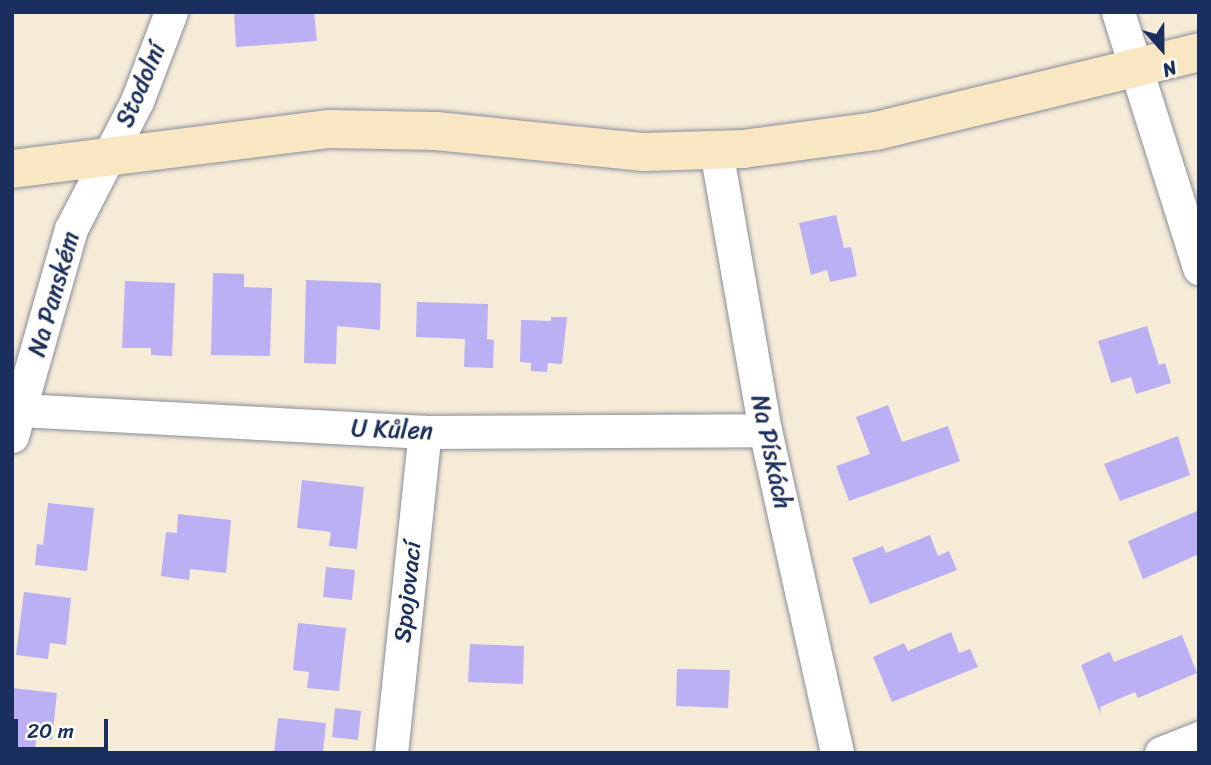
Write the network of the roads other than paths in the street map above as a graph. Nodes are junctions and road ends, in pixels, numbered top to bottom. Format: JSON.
{"nodes":[{"id":1,"x":171,"y":12,"type":"edge"},
{"id":2,"x":1118,"y":12,"type":"edge"},
{"id":3,"x":1199,"y":52,"type":"edge"},
{"id":4,"x":1136,"y":68,"type":"junction"},
{"id":5,"x":716,"y":150,"type":"junction"},
{"id":6,"x":110,"y":158,"type":"junction"},
{"id":7,"x":12,"y":169,"type":"edge"},
{"id":8,"x":1199,"y":268,"type":"edge"},
{"id":9,"x":16,"y":423,"type":"edge"},
{"id":10,"x":765,"y":430,"type":"junction"},
{"id":11,"x":425,"y":432,"type":"junction"},
{"id":12,"x":1199,"y":738,"type":"edge"},
{"id":13,"x":391,"y":753,"type":"edge"},
{"id":14,"x":837,"y":753,"type":"edge"},
{"id":15,"x":1161,"y":753,"type":"edge"}],
"edges":[{"from":1,"to":6,"type":"street","name":"Stodolní"},
{"from":2,"to":4,"type":"street"},
{"from":3,"to":4,"type":"street"},
{"from":4,"to":5,"type":"street"},
{"from":4,"to":8,"type":"street"},
{"from":5,"to":6,"type":"street"},
{"from":5,"to":10,"type":"street","name":"Na Pískách"},
{"from":6,"to":7,"type":"street"},
{"from":6,"to":9,"type":"street","name":"Na Panském"},
{"from":9,"to":11,"type":"street","name":"U Kůlen"},
{"from":10,"to":11,"type":"street","name":"U Kůlen"},
{"from":10,"to":14,"type":"street","name":"Na Pískách"},
{"from":11,"to":13,"type":"street","name":"Spojovací"},
{"from":12,"to":15,"type":"street"}]}
